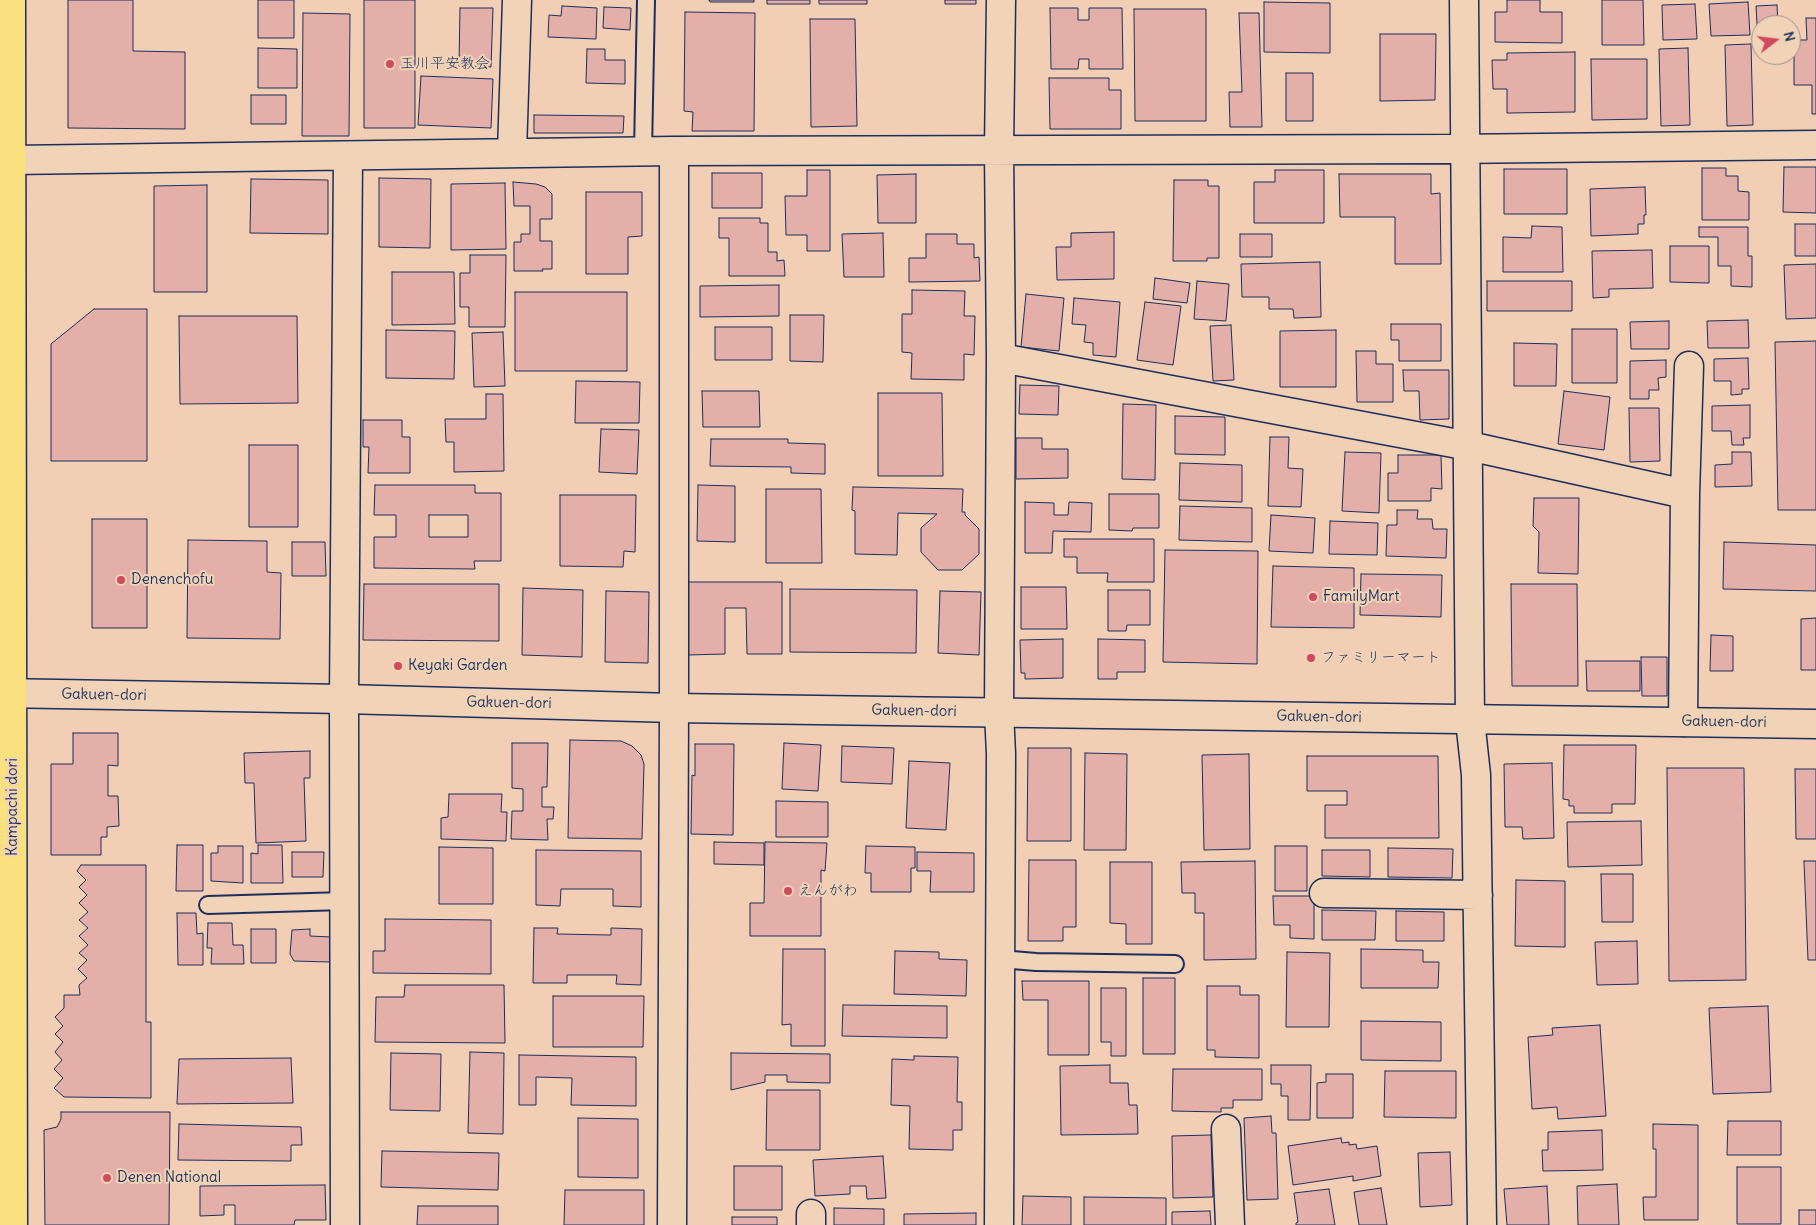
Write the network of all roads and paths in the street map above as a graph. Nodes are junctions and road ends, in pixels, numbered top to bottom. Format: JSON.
{"nodes":[{"id":1,"x":11,"y":0,"type":"edge"},
{"id":2,"x":517,"y":0,"type":"edge"},
{"id":3,"x":646,"y":0,"type":"edge"},
{"id":4,"x":1001,"y":0,"type":"edge"},
{"id":5,"x":1464,"y":0,"type":"edge"},
{"id":6,"x":1816,"y":145,"type":"edge"},
{"id":7,"x":1465,"y":149,"type":"junction"},
{"id":8,"x":999,"y":150,"type":"junction"},
{"id":9,"x":643,"y":151,"type":"junction"},
{"id":10,"x":674,"y":151,"type":"junction"},
{"id":11,"x":512,"y":152,"type":"junction"},
{"id":12,"x":348,"y":156,"type":"junction"},
{"id":13,"x":10,"y":160,"type":"junction"},
{"id":14,"x":1000,"y":358,"type":"junction"},
{"id":15,"x":1689,"y":366,"type":"dead end"},
{"id":16,"x":1469,"y":446,"type":"junction"},
{"id":17,"x":1685,"y":494,"type":"junction"},
{"id":18,"x":6,"y":694,"type":"edge"},
{"id":19,"x":344,"y":699,"type":"junction"},
{"id":20,"x":674,"y":708,"type":"junction"},
{"id":21,"x":999,"y":712,"type":"junction"},
{"id":22,"x":1470,"y":720,"type":"junction"},
{"id":23,"x":1683,"y":722,"type":"junction"},
{"id":24,"x":1816,"y":724,"type":"edge"},
{"id":25,"x":1324,"y":893,"type":"dead end"},
{"id":26,"x":1478,"y":895,"type":"junction"},
{"id":27,"x":345,"y":901,"type":"junction"},
{"id":28,"x":208,"y":905,"type":"dead end"},
{"id":29,"x":1000,"y":959,"type":"junction"},
{"id":30,"x":1175,"y":964,"type":"dead end"},
{"id":31,"x":1226,"y":1130,"type":"dead end"},
{"id":32,"x":13,"y":1225,"type":"edge"},
{"id":33,"x":346,"y":1225,"type":"edge"},
{"id":34,"x":672,"y":1225,"type":"edge"},
{"id":35,"x":999,"y":1225,"type":"edge"},
{"id":36,"x":1230,"y":1225,"type":"edge"},
{"id":37,"x":1482,"y":1225,"type":"edge"}],
"edges":[{"from":1,"to":13,"type":"main road","name":"Kampachi dori"},
{"from":2,"to":11,"type":"street"},
{"from":3,"to":9,"type":"lane"},
{"from":4,"to":8,"type":"street"},
{"from":5,"to":7,"type":"street"},
{"from":6,"to":7,"type":"street"},
{"from":7,"to":8,"type":"street"},
{"from":7,"to":16,"type":"street"},
{"from":8,"to":10,"type":"street"},
{"from":8,"to":14,"type":"street"},
{"from":9,"to":10,"type":"street"},
{"from":9,"to":11,"type":"street"},
{"from":10,"to":20,"type":"street"},
{"from":11,"to":12,"type":"street"},
{"from":12,"to":13,"type":"street"},
{"from":12,"to":19,"type":"street"},
{"from":13,"to":18,"type":"main road","name":"Kampachi dori"},
{"from":14,"to":16,"type":"street"},
{"from":14,"to":21,"type":"street"},
{"from":15,"to":17,"type":"street"},
{"from":16,"to":17,"type":"street"},
{"from":16,"to":22,"type":"street"},
{"from":17,"to":23,"type":"street"},
{"from":18,"to":19,"type":"street","name":"Gakuen-dori"},
{"from":18,"to":32,"type":"main road","name":"Kampachi dori"},
{"from":19,"to":20,"type":"street","name":"Gakuen-dori"},
{"from":19,"to":27,"type":"street"},
{"from":20,"to":21,"type":"street","name":"Gakuen-dori"},
{"from":20,"to":34,"type":"street"},
{"from":21,"to":22,"type":"street","name":"Gakuen-dori"},
{"from":21,"to":29,"type":"street"},
{"from":22,"to":23,"type":"street","name":"Gakuen-dori"},
{"from":22,"to":26,"type":"street"},
{"from":23,"to":24,"type":"street","name":"Gakuen-dori"},
{"from":25,"to":26,"type":"street"},
{"from":26,"to":37,"type":"street"},
{"from":27,"to":28,"type":"lane"},
{"from":27,"to":33,"type":"street"},
{"from":29,"to":30,"type":"lane"},
{"from":29,"to":35,"type":"street"},
{"from":31,"to":36,"type":"street"}]}
